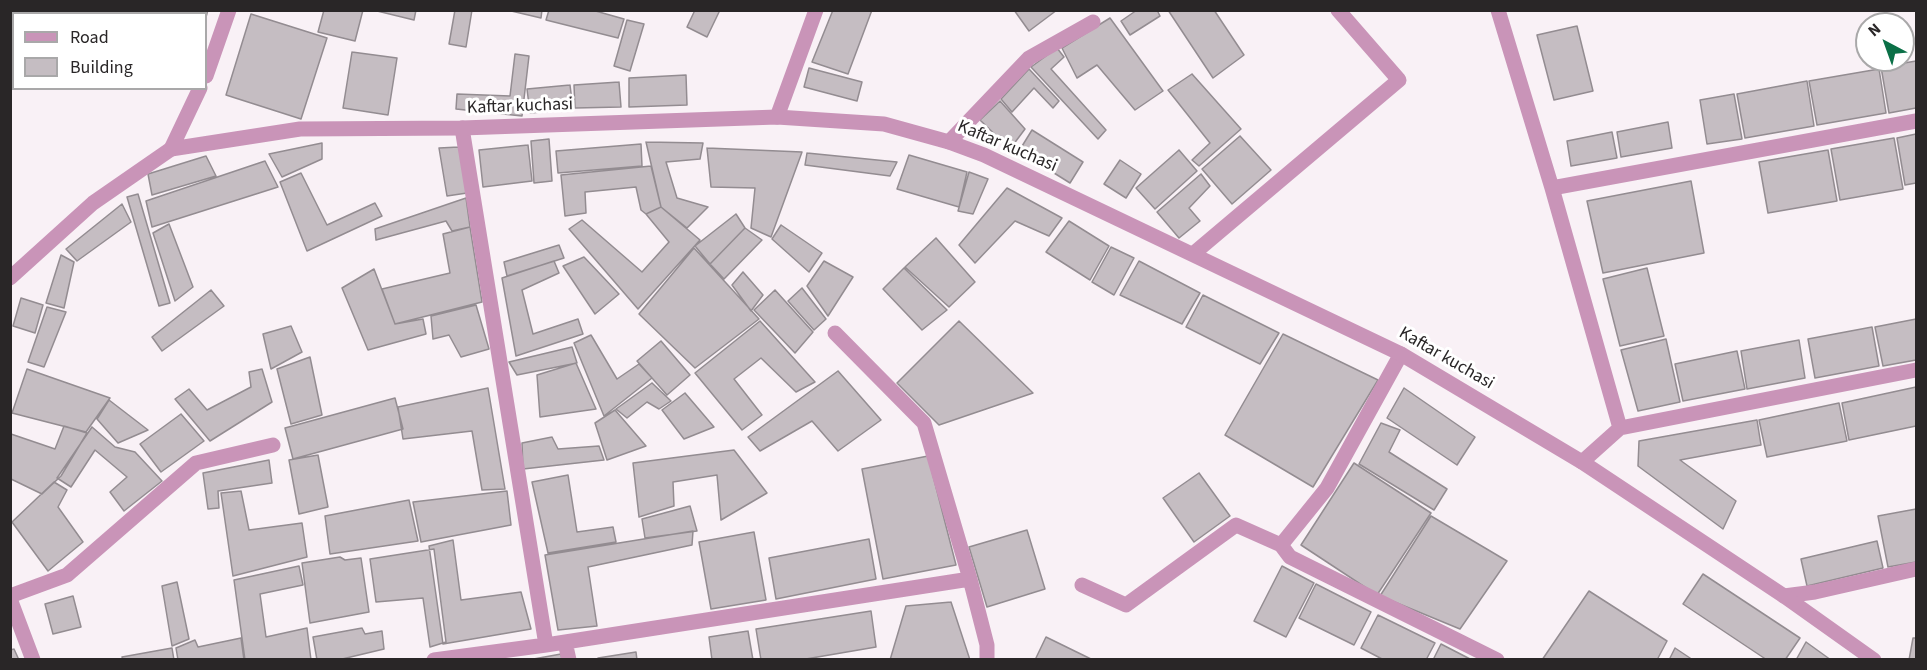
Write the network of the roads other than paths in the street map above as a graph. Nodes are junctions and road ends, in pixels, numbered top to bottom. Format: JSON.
{"nodes":[{"id":1,"x":229,"y":10,"type":"edge"},
{"id":2,"x":816,"y":10,"type":"edge"},
{"id":3,"x":1338,"y":10,"type":"edge"},
{"id":4,"x":1498,"y":10,"type":"edge"},
{"id":5,"x":1094,"y":22,"type":"dead end"},
{"id":6,"x":207,"y":73,"type":"edge"},
{"id":7,"x":199,"y":90,"type":"edge"},
{"id":8,"x":777,"y":117,"type":"junction"},
{"id":9,"x":1917,"y":121,"type":"edge"},
{"id":10,"x":462,"y":128,"type":"junction"},
{"id":11,"x":949,"y":142,"type":"junction"},
{"id":12,"x":171,"y":149,"type":"junction"},
{"id":13,"x":1552,"y":188,"type":"junction"},
{"id":14,"x":1193,"y":255,"type":"junction"},
{"id":15,"x":10,"y":278,"type":"edge"},
{"id":16,"x":835,"y":333,"type":"dead end"},
{"id":17,"x":1401,"y":354,"type":"junction"},
{"id":18,"x":1917,"y":370,"type":"edge"},
{"id":19,"x":1620,"y":428,"type":"junction"},
{"id":20,"x":273,"y":445,"type":"dead end"},
{"id":21,"x":1582,"y":462,"type":"junction"},
{"id":22,"x":1281,"y":545,"type":"junction"},
{"id":23,"x":1917,"y":569,"type":"edge"},
{"id":24,"x":970,"y":579,"type":"junction"},
{"id":25,"x":1082,"y":585,"type":"dead end"},
{"id":26,"x":1784,"y":596,"type":"junction"},
{"id":27,"x":10,"y":598,"type":"edge"},
{"id":28,"x":565,"y":642,"type":"junction"},
{"id":29,"x":546,"y":645,"type":"junction"},
{"id":30,"x":987,"y":652,"type":"edge"},
{"id":31,"x":33,"y":660,"type":"edge"},
{"id":32,"x":434,"y":660,"type":"edge"},
{"id":33,"x":570,"y":660,"type":"edge"},
{"id":34,"x":1497,"y":660,"type":"edge"},
{"id":35,"x":1874,"y":660,"type":"edge"}],
"edges":[{"from":1,"to":6,"type":"street"},
{"from":2,"to":8,"type":"street"},
{"from":3,"to":14,"type":"street"},
{"from":4,"to":13,"type":"street"},
{"from":5,"to":11,"type":"street"},
{"from":7,"to":12,"type":"street"},
{"from":8,"to":10,"type":"street","name":"Kaftar kuchasi"},
{"from":8,"to":11,"type":"street","name":"Kaftar kuchasi"},
{"from":9,"to":13,"type":"street"},
{"from":10,"to":12,"type":"street","name":"Kaftar kuchasi"},
{"from":10,"to":29,"type":"street"},
{"from":11,"to":14,"type":"street","name":"Kaftar kuchasi"},
{"from":12,"to":15,"type":"street","name":"Kaftar kuchasi"},
{"from":13,"to":19,"type":"street"},
{"from":14,"to":17,"type":"street","name":"Kaftar kuchasi"},
{"from":16,"to":24,"type":"street"},
{"from":17,"to":21,"type":"street","name":"Kaftar kuchasi"},
{"from":17,"to":22,"type":"street"},
{"from":18,"to":19,"type":"street"},
{"from":19,"to":21,"type":"street"},
{"from":20,"to":27,"type":"street"},
{"from":21,"to":26,"type":"street","name":"Kaftar kuchasi"},
{"from":22,"to":25,"type":"street"},
{"from":22,"to":34,"type":"street"},
{"from":23,"to":26,"type":"street"},
{"from":24,"to":28,"type":"street"},
{"from":24,"to":30,"type":"street"},
{"from":26,"to":35,"type":"street","name":"Kaftar kuchasi"},
{"from":27,"to":31,"type":"street"},
{"from":28,"to":29,"type":"street"},
{"from":28,"to":33,"type":"street"},
{"from":29,"to":32,"type":"street"}]}
